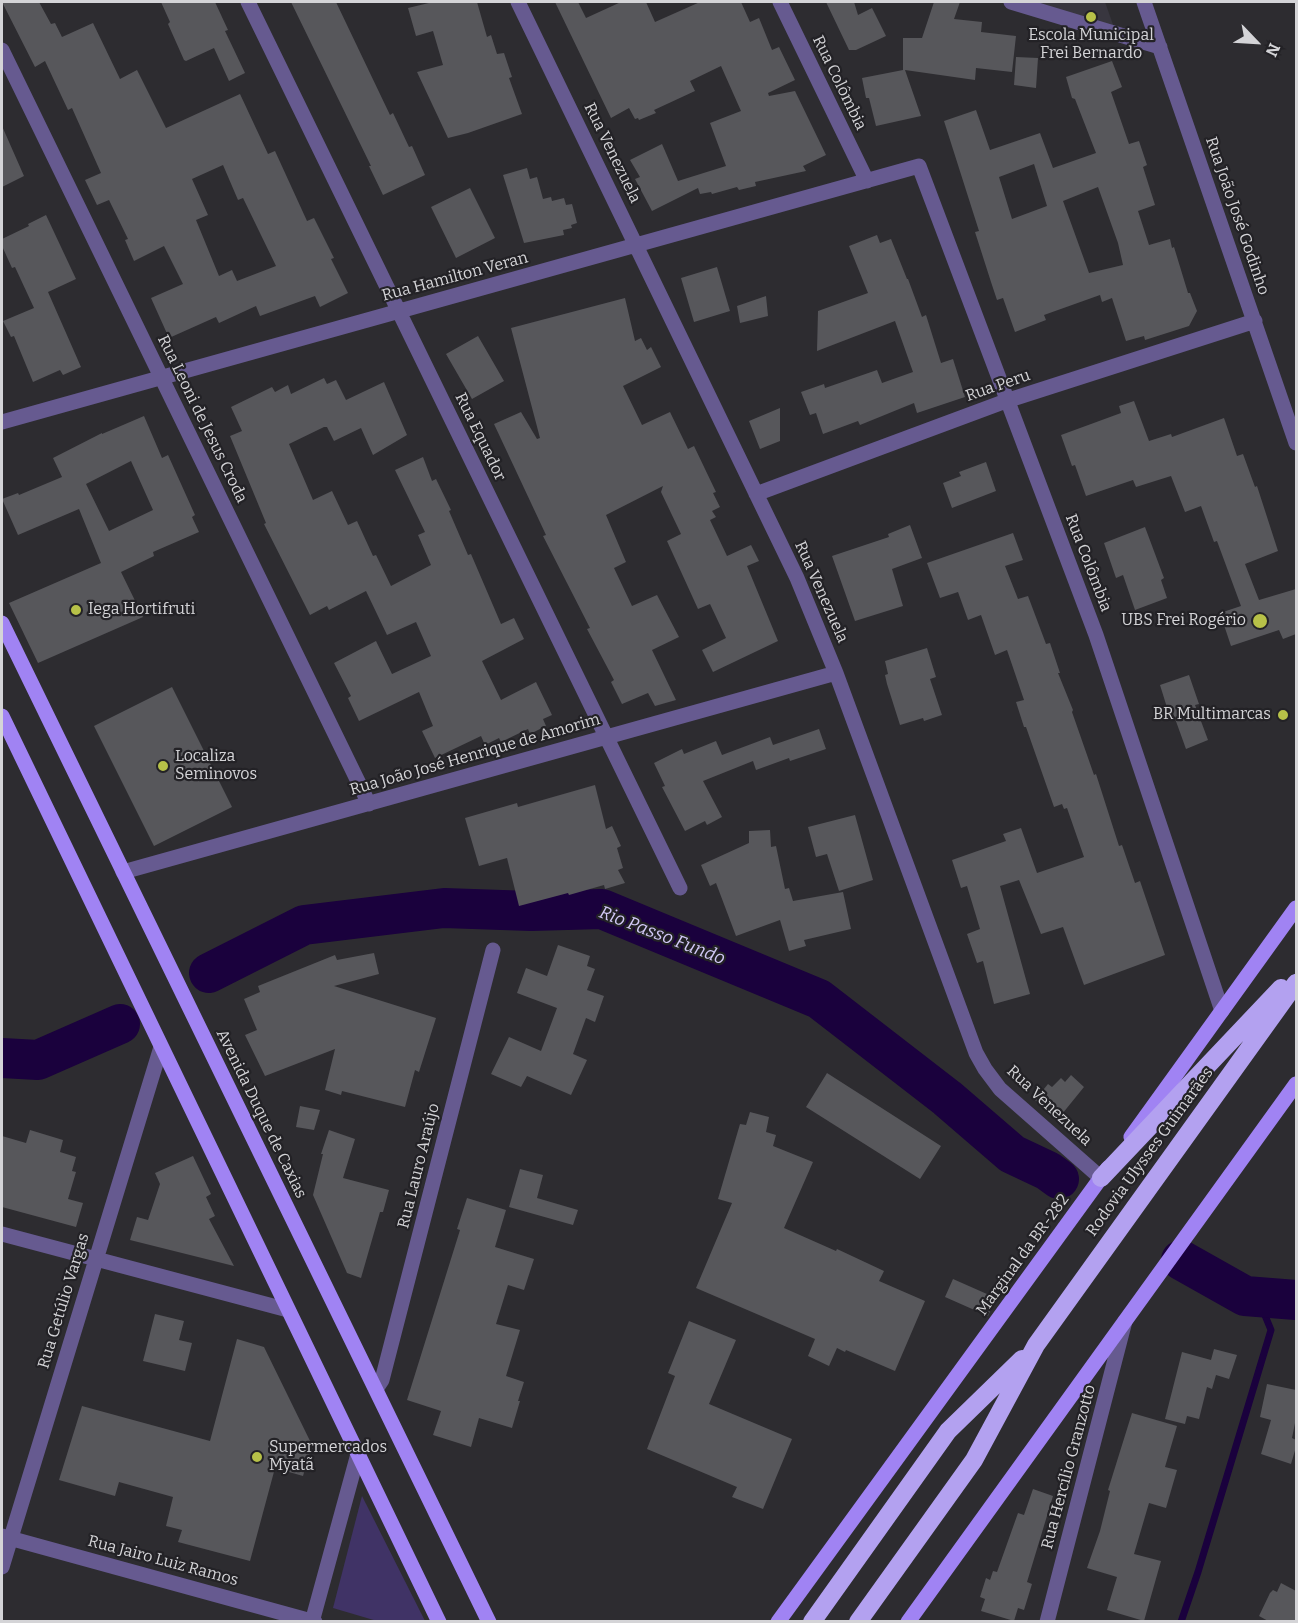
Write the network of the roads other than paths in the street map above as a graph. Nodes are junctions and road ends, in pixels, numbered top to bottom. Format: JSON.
{"nodes":[{"id":1,"x":248,"y":2,"type":"edge"},
{"id":2,"x":518,"y":2,"type":"edge"},
{"id":3,"x":780,"y":2,"type":"edge"},
{"id":4,"x":1011,"y":2,"type":"edge"},
{"id":5,"x":1144,"y":2,"type":"edge"},
{"id":6,"x":1160,"y":47,"type":"junction"},
{"id":7,"x":2,"y":50,"type":"edge"},
{"id":8,"x":919,"y":166,"type":"joint"},
{"id":9,"x":867,"y":181,"type":"junction"},
{"id":10,"x":636,"y":246,"type":"junction"},
{"id":11,"x":399,"y":311,"type":"junction"},
{"id":12,"x":1255,"y":321,"type":"junction"},
{"id":13,"x":162,"y":378,"type":"junction"},
{"id":14,"x":1006,"y":401,"type":"junction"},
{"id":15,"x":2,"y":422,"type":"edge"},
{"id":16,"x":1296,"y":443,"type":"edge"},
{"id":17,"x":756,"y":494,"type":"junction"},
{"id":18,"x":2,"y":623,"type":"edge"},
{"id":19,"x":836,"y":673,"type":"junction"},
{"id":20,"x":2,"y":716,"type":"edge"},
{"id":21,"x":606,"y":737,"type":"junction"},
{"id":22,"x":369,"y":804,"type":"junction"},
{"id":23,"x":123,"y":872,"type":"junction"},
{"id":24,"x":680,"y":888,"type":"dead end"},
{"id":25,"x":1296,"y":908,"type":"edge"},
{"id":26,"x":493,"y":950,"type":"dead end"},
{"id":27,"x":1296,"y":972,"type":"edge"},
{"id":28,"x":1296,"y":983,"type":"edge"},
{"id":29,"x":1222,"y":1011,"type":"junction"},
{"id":30,"x":161,"y":1047,"type":"junction"},
{"id":31,"x":1296,"y":1084,"type":"edge"},
{"id":32,"x":1101,"y":1178,"type":"junction"},
{"id":33,"x":2,"y":1234,"type":"edge"},
{"id":34,"x":96,"y":1259,"type":"junction"},
{"id":35,"x":288,"y":1310,"type":"junction"},
{"id":36,"x":1125,"y":1321,"type":"junction"},
{"id":37,"x":1036,"y":1345,"type":"junction"},
{"id":38,"x":376,"y":1389,"type":"junction"},
{"id":39,"x":358,"y":1454,"type":"junction"},
{"id":40,"x":6,"y":1537,"type":"edge"},
{"id":41,"x":2,"y":1567,"type":"edge"},
{"id":42,"x":313,"y":1621,"type":"edge"},
{"id":43,"x":439,"y":1622,"type":"edge"},
{"id":44,"x":489,"y":1622,"type":"edge"},
{"id":45,"x":778,"y":1622,"type":"edge"},
{"id":46,"x":812,"y":1622,"type":"edge"},
{"id":47,"x":858,"y":1622,"type":"edge"},
{"id":48,"x":908,"y":1622,"type":"edge"},
{"id":49,"x":1047,"y":1622,"type":"edge"}],
"edges":[{"from":1,"to":11,"type":"street","name":"Rua Equador"},
{"from":2,"to":10,"type":"street","name":"Rua Venezuela"},
{"from":3,"to":9,"type":"street","name":"Rua Colômbia"},
{"from":4,"to":6,"type":"street"},
{"from":5,"to":6,"type":"street","name":"Rua João José Godinho"},
{"from":6,"to":12,"type":"street","name":"Rua João José Godinho"},
{"from":7,"to":13,"type":"street","name":"Rua Leoni de Jesus Croda"},
{"from":8,"to":9,"type":"street","name":"Rua Hamilton Veran"},
{"from":8,"to":14,"type":"street","name":"Rua Colômbia"},
{"from":9,"to":10,"type":"street","name":"Rua Hamilton Veran"},
{"from":10,"to":11,"type":"street","name":"Rua Hamilton Veran"},
{"from":10,"to":17,"type":"street","name":"Rua Venezuela"},
{"from":11,"to":13,"type":"street","name":"Rua Hamilton Veran"},
{"from":11,"to":21,"type":"street","name":"Rua Equador"},
{"from":12,"to":14,"type":"street","name":"Rua Peru"},
{"from":12,"to":16,"type":"street","name":"Rua João José Godinho"},
{"from":13,"to":15,"type":"street","name":"Rua Hamilton Veran"},
{"from":13,"to":22,"type":"street","name":"Rua Leoni de Jesus Croda"},
{"from":14,"to":17,"type":"street","name":"Rua Peru"},
{"from":14,"to":29,"type":"street","name":"Rua Colômbia"},
{"from":17,"to":19,"type":"street","name":"Rua Venezuela"},
{"from":18,"to":23,"type":"main road","name":"Avenida Duque de Caxias"},
{"from":19,"to":21,"type":"street","name":"Rua João José Henrique de Amorim"},
{"from":19,"to":32,"type":"street","name":"Rua Venezuela"},
{"from":20,"to":30,"type":"main road"},
{"from":21,"to":22,"type":"street","name":"Rua João José Henrique de Amorim"},
{"from":21,"to":24,"type":"street","name":"Rua Equador"},
{"from":22,"to":23,"type":"street","name":"Rua João José Henrique de Amorim"},
{"from":23,"to":38,"type":"main road","name":"Avenida Duque de Caxias"},
{"from":25,"to":29,"type":"main road","name":"Marginal da BR-282"},
{"from":26,"to":38,"type":"street","name":"Rua Lauro Araújo"},
{"from":27,"to":32,"type":"highway"},
{"from":28,"to":37,"type":"highway","name":"Rodovia Ulysses Guimarães"},
{"from":29,"to":32,"type":"main road","name":"Marginal da BR-282"},
{"from":30,"to":34,"type":"street","name":"Rua Getúlio Vargas"},
{"from":30,"to":35,"type":"main road"},
{"from":31,"to":36,"type":"main road"},
{"from":32,"to":45,"type":"main road","name":"Marginal da BR-282"},
{"from":33,"to":34,"type":"street"},
{"from":34,"to":35,"type":"street"},
{"from":34,"to":40,"type":"street","name":"Rua Getúlio Vargas"},
{"from":35,"to":39,"type":"main road"},
{"from":36,"to":48,"type":"main road"},
{"from":36,"to":49,"type":"street","name":"Rua Hercílio Granzotto"},
{"from":37,"to":46,"type":"highway","name":"Rodovia Ulysses Guimarães"},
{"from":37,"to":47,"type":"highway","name":"Rodovia Ulysses Guimarães"},
{"from":38,"to":44,"type":"main road","name":"Avenida Duque de Caxias"},
{"from":39,"to":42,"type":"street"},
{"from":39,"to":43,"type":"main road"},
{"from":40,"to":41,"type":"street","name":"Rua Getúlio Vargas"},
{"from":40,"to":42,"type":"street","name":"Rua Jairo Luiz Ramos"}]}
